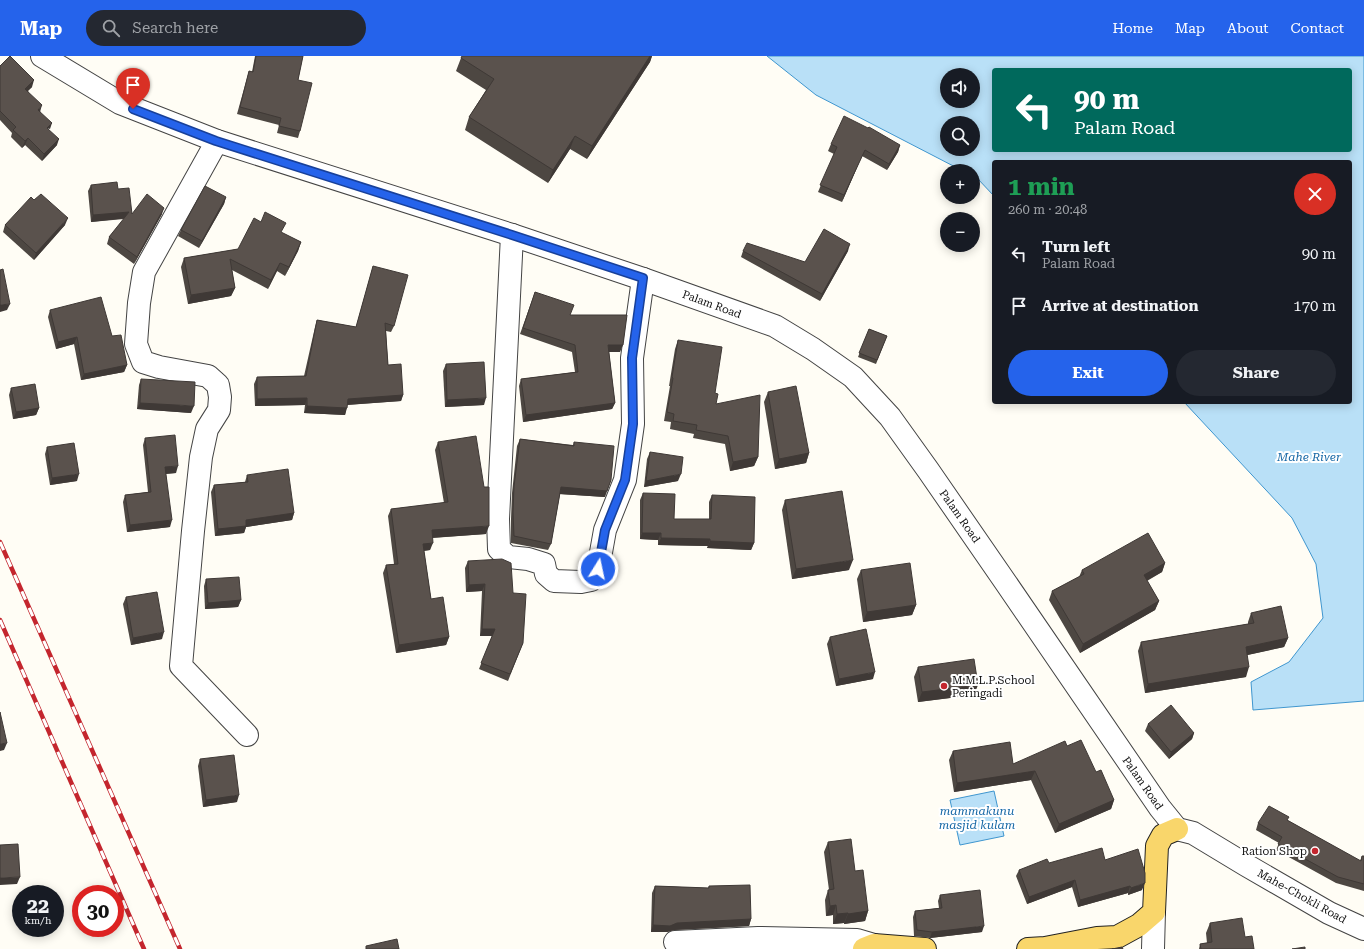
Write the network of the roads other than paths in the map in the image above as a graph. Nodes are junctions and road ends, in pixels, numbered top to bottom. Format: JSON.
{"nodes":[{"id":1,"x":42,"y":56,"type":"edge"},
{"id":2,"x":216,"y":141,"type":"junction"},
{"id":3,"x":512,"y":235,"type":"junction"},
{"id":4,"x":643,"y":278,"type":"junction"},
{"id":5,"x":247,"y":735,"type":"dead end"},
{"id":6,"x":1177,"y":829,"type":"junction"},
{"id":7,"x":1154,"y":912,"type":"junction"},
{"id":8,"x":1364,"y":929,"type":"edge"},
{"id":9,"x":675,"y":942,"type":"dead end"},
{"id":10,"x":869,"y":947,"type":"edge"},
{"id":11,"x":926,"y":949,"type":"edge"},
{"id":12,"x":1028,"y":949,"type":"edge"},
{"id":13,"x":1153,"y":949,"type":"edge"}],
"edges":[{"from":1,"to":2,"type":"street","name":"Palam Road"},
{"from":2,"to":3,"type":"street","name":"Palam Road"},
{"from":2,"to":5,"type":"street"},
{"from":3,"to":4,"type":"street","name":"Palam Road"},
{"from":3,"to":4,"type":"street"},
{"from":4,"to":6,"type":"street","name":"Palam Road"},
{"from":6,"to":7,"type":"main road"},
{"from":6,"to":8,"type":"street","name":"Mahe-Chokli Road"},
{"from":7,"to":12,"type":"main road"},
{"from":7,"to":13,"type":"street"},
{"from":9,"to":10,"type":"street"},
{"from":10,"to":11,"type":"main road"}]}
